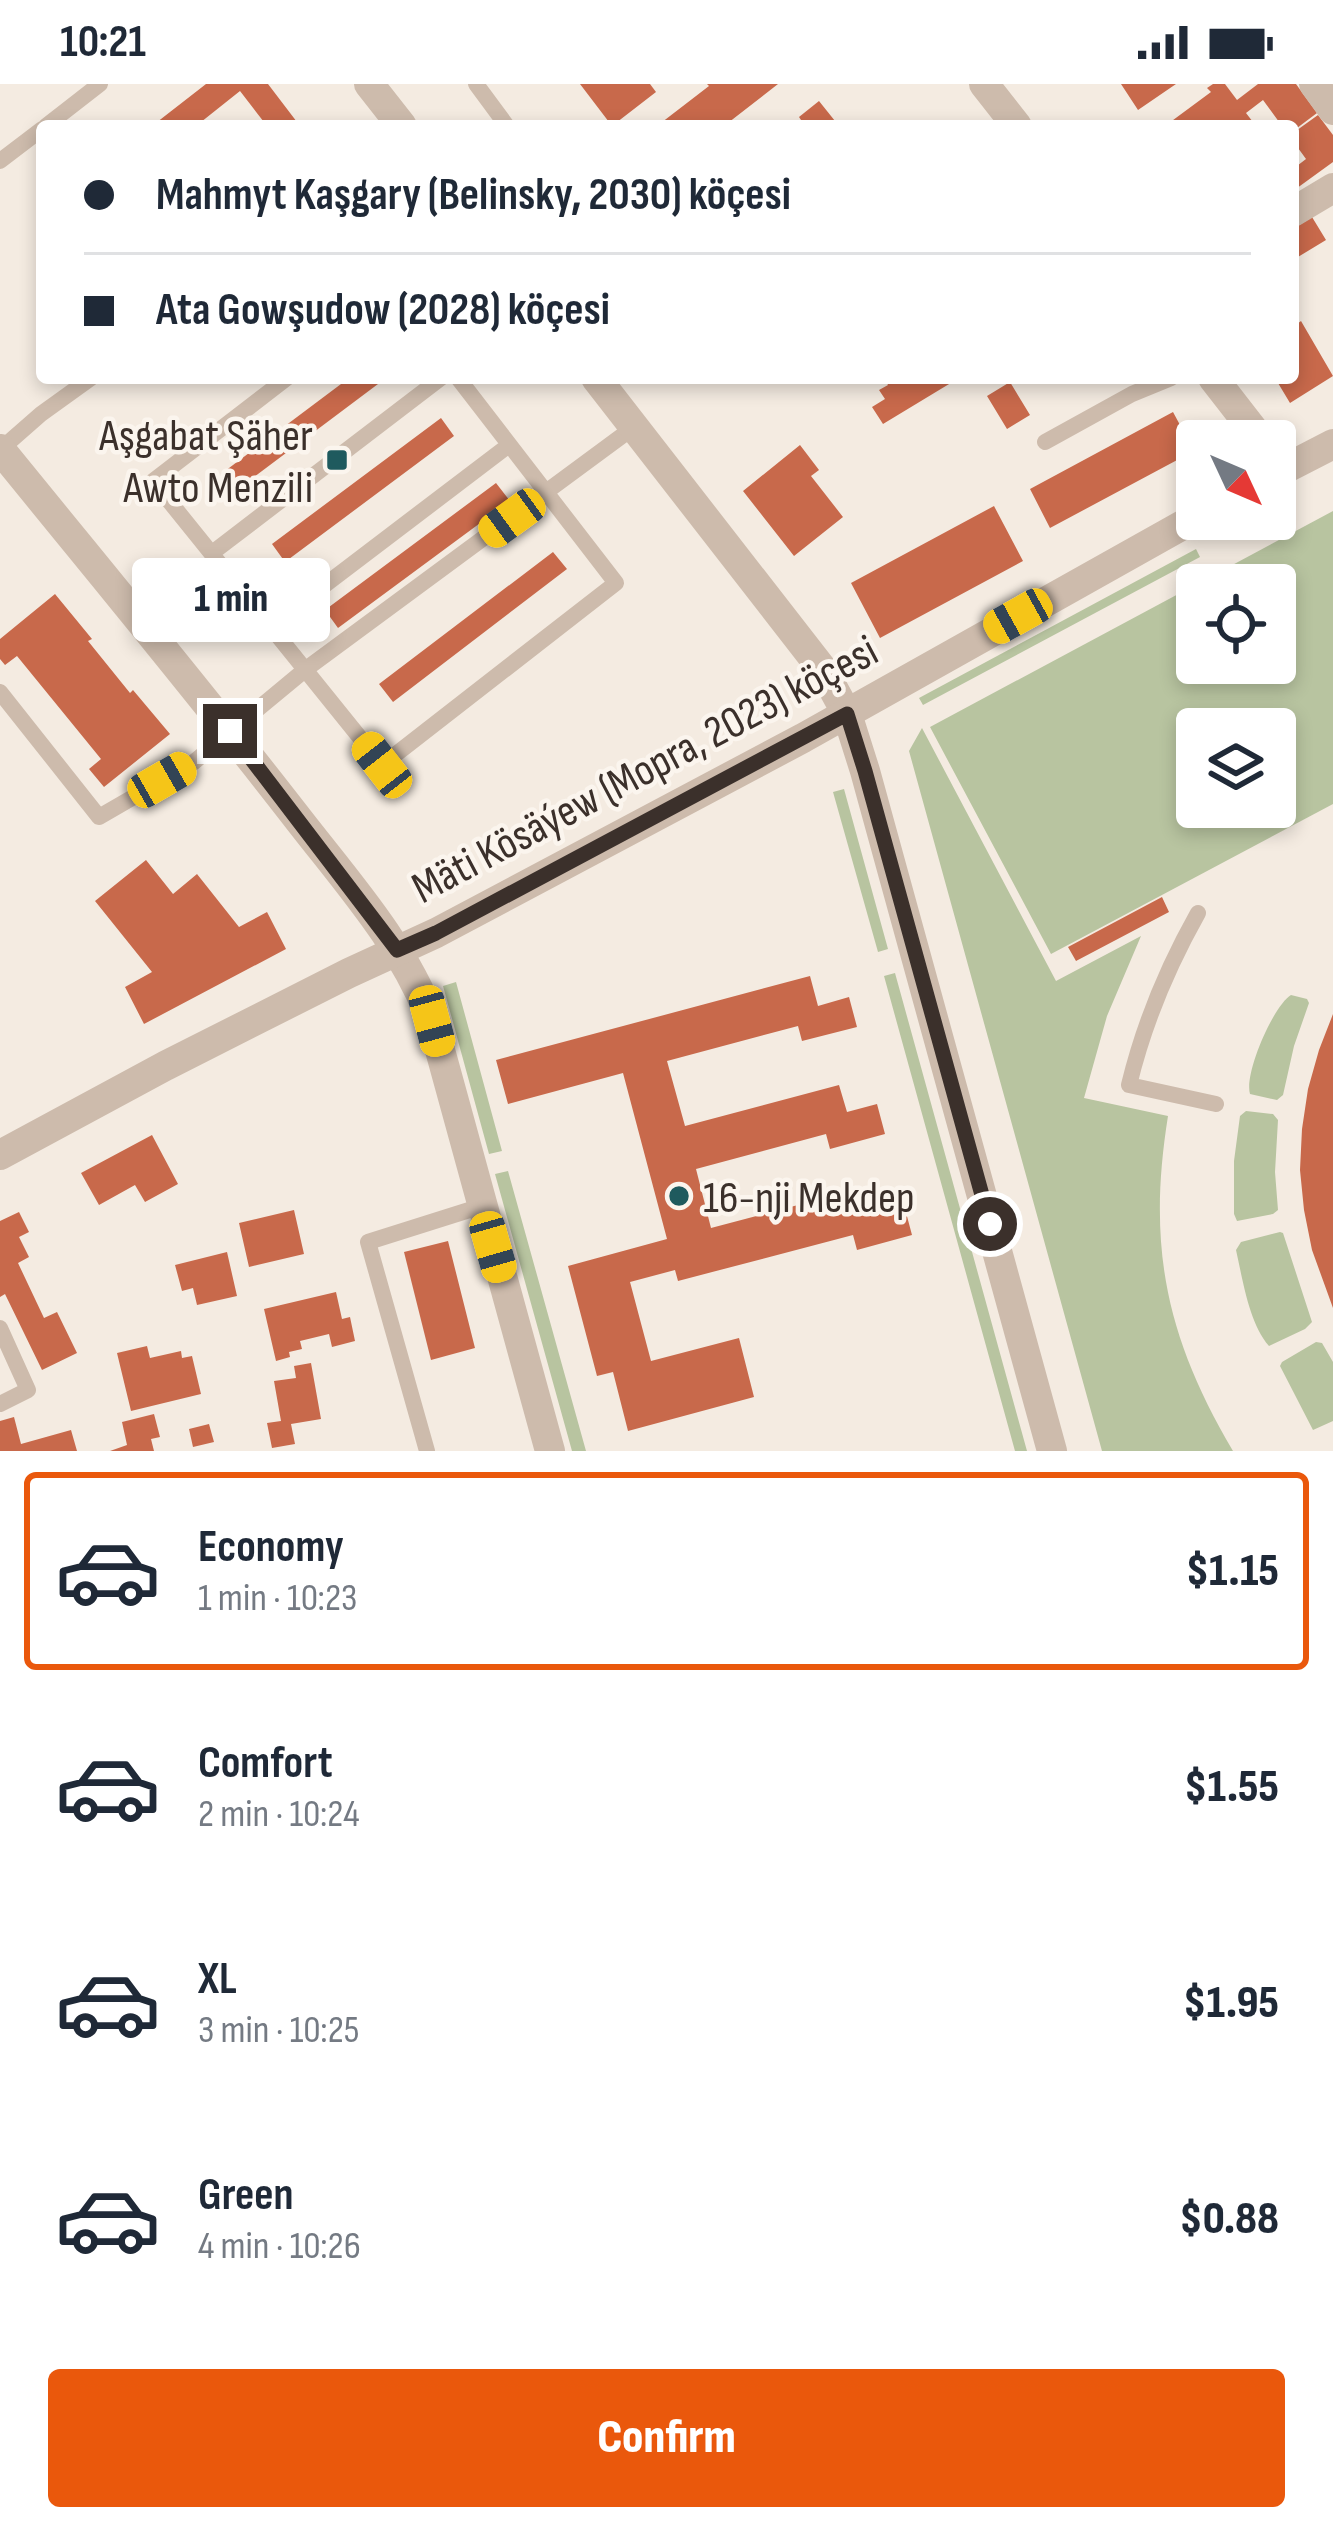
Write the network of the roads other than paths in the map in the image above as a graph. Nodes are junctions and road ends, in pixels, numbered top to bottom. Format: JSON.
{"nodes":[{"id":1,"x":100,"y":84,"type":"edge"},
{"id":2,"x":369,"y":84,"type":"edge"},
{"id":3,"x":476,"y":84,"type":"edge"},
{"id":4,"x":985,"y":84,"type":"edge"},
{"id":5,"x":1314,"y":84,"type":"edge"},
{"id":6,"x":1333,"y":110,"type":"edge"},
{"id":7,"x":54,"y":120,"type":"edge"},
{"id":8,"x":397,"y":120,"type":"edge"},
{"id":9,"x":503,"y":120,"type":"edge"},
{"id":10,"x":1012,"y":120,"type":"edge"},
{"id":11,"x":36,"y":134,"type":"edge"},
{"id":12,"x":0,"y":161,"type":"edge"},
{"id":13,"x":1333,"y":188,"type":"edge"},
{"id":14,"x":1299,"y":208,"type":"edge"},
{"id":15,"x":83,"y":384,"type":"edge"},
{"id":16,"x":279,"y":384,"type":"edge"},
{"id":17,"x":433,"y":384,"type":"edge"},
{"id":18,"x":463,"y":384,"type":"edge"},
{"id":19,"x":601,"y":384,"type":"edge"},
{"id":20,"x":1156,"y":384,"type":"edge"},
{"id":21,"x":1218,"y":384,"type":"edge"},
{"id":22,"x":1246,"y":420,"type":"edge"},
{"id":23,"x":634,"y":427,"type":"junction"},
{"id":24,"x":1045,"y":442,"type":"dead end"},
{"id":25,"x":1333,"y":444,"type":"edge"},
{"id":26,"x":509,"y":445,"type":"junction"},
{"id":27,"x":0,"y":449,"type":"edge"},
{"id":28,"x":1296,"y":461,"type":"edge"},
{"id":29,"x":547,"y":493,"type":"junction"},
{"id":30,"x":1176,"y":529,"type":"edge"},
{"id":31,"x":212,"y":553,"type":"junction"},
{"id":32,"x":272,"y":626,"type":"junction"},
{"id":33,"x":306,"y":669,"type":"junction"},
{"id":34,"x":0,"y":692,"type":"edge"},
{"id":35,"x":847,"y":714,"type":"junction"},
{"id":36,"x":230,"y":731,"type":"junction"},
{"id":37,"x":1198,"y":913,"type":"dead end"},
{"id":38,"x":397,"y":950,"type":"junction"},
{"id":39,"x":1216,"y":1104,"type":"dead end"},
{"id":40,"x":0,"y":1155,"type":"edge"},
{"id":41,"x":482,"y":1206,"type":"junction"},
{"id":42,"x":0,"y":1328,"type":"edge"},
{"id":43,"x":0,"y":1404,"type":"edge"},
{"id":44,"x":427,"y":1451,"type":"edge"},
{"id":45,"x":550,"y":1451,"type":"edge"},
{"id":46,"x":1052,"y":1451,"type":"edge"}],
"edges":[{"from":1,"to":7,"type":"lane"},
{"from":2,"to":8,"type":"street"},
{"from":3,"to":9,"type":"lane"},
{"from":4,"to":10,"type":"street"},
{"from":5,"to":6,"type":"street"},
{"from":11,"to":12,"type":"lane"},
{"from":13,"to":14,"type":"street"},
{"from":15,"to":27,"type":"lane"},
{"from":16,"to":31,"type":"lane"},
{"from":17,"to":31,"type":"lane"},
{"from":18,"to":26,"type":"lane"},
{"from":19,"to":23,"type":"street"},
{"from":20,"to":24,"type":"lane"},
{"from":21,"to":22,"type":"street"},
{"from":23,"to":29,"type":"lane"},
{"from":23,"to":35,"type":"street"},
{"from":25,"to":28,"type":"street"},
{"from":26,"to":29,"type":"lane"},
{"from":26,"to":32,"type":"lane"},
{"from":27,"to":36,"type":"street"},
{"from":29,"to":33,"type":"lane"},
{"from":29,"to":33,"type":"lane"},
{"from":30,"to":35,"type":"street","name":"Mäti Kösäýew (Mopra, 2023) köçesi"},
{"from":31,"to":32,"type":"lane"},
{"from":32,"to":33,"type":"lane"},
{"from":33,"to":36,"type":"lane"},
{"from":34,"to":36,"type":"lane"},
{"from":35,"to":38,"type":"street","name":"Mäti Kösäýew (Mopra, 2023) köçesi"},
{"from":35,"to":46,"type":"street"},
{"from":36,"to":38,"type":"street"},
{"from":37,"to":39,"type":"lane"},
{"from":38,"to":40,"type":"street","name":"Mäti Kösäýew (Mopra, 2023) köçesi"},
{"from":38,"to":41,"type":"street"},
{"from":41,"to":44,"type":"lane"},
{"from":41,"to":45,"type":"street"},
{"from":42,"to":43,"type":"lane"}]}
